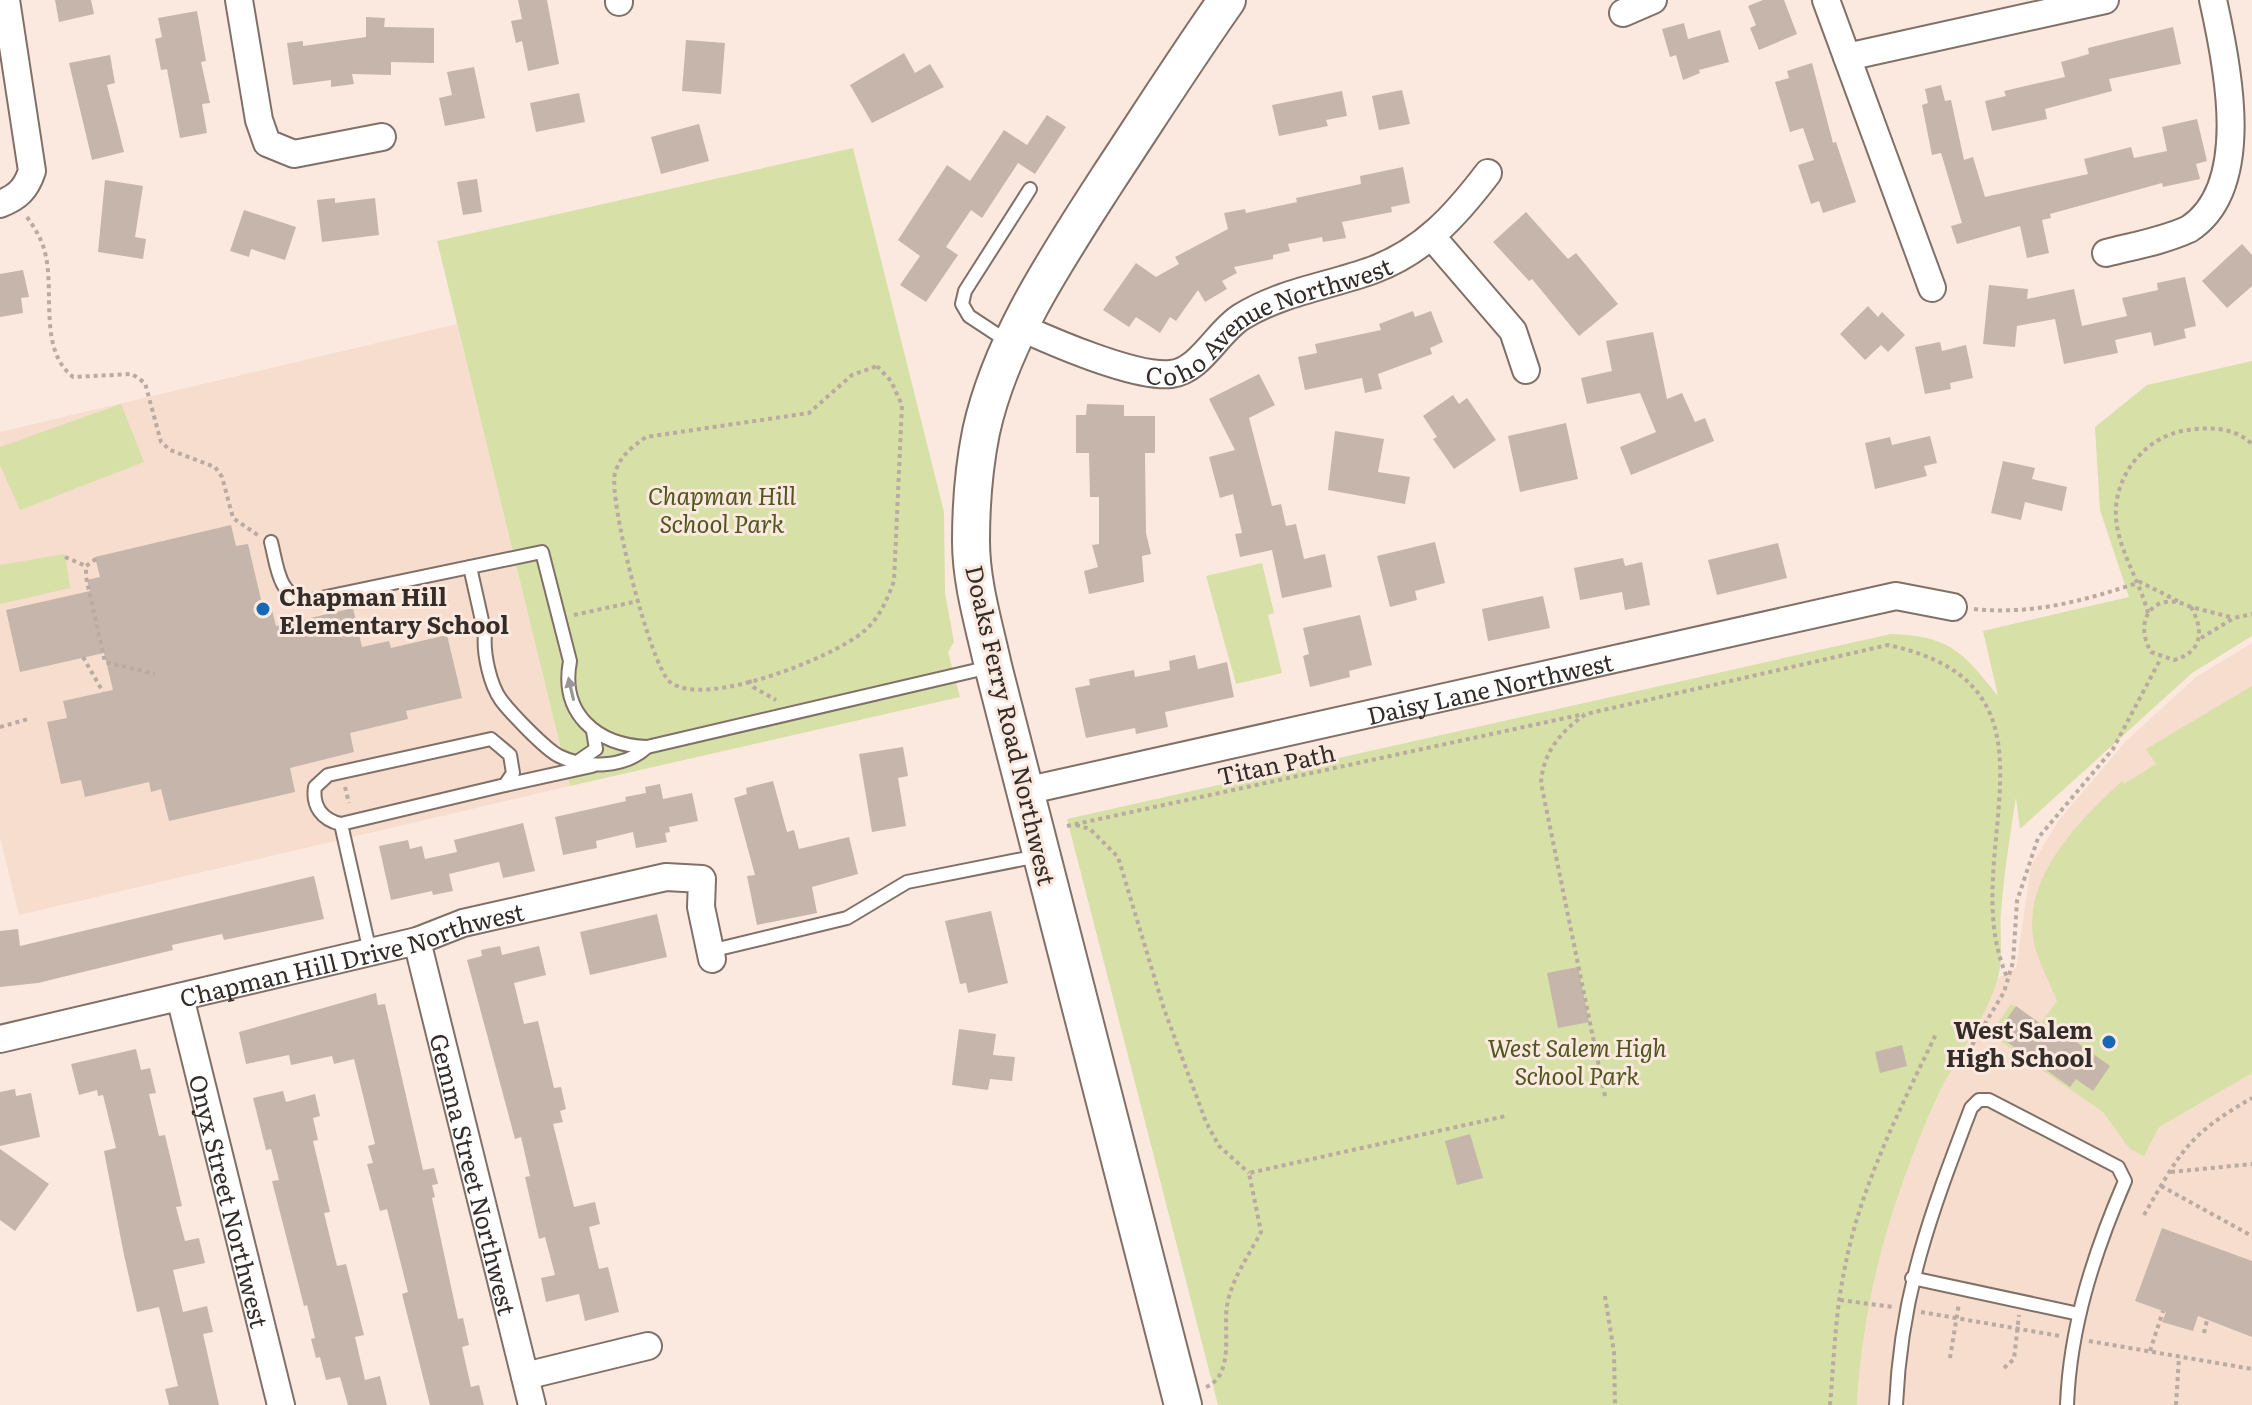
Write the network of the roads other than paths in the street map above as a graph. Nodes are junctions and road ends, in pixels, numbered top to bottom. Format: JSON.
{"nodes":[{"id":1,"x":6,"y":0,"type":"edge"},
{"id":2,"x":239,"y":0,"type":"edge"},
{"id":3,"x":1227,"y":0,"type":"edge"},
{"id":4,"x":1653,"y":0,"type":"edge"},
{"id":5,"x":1826,"y":0,"type":"edge"},
{"id":6,"x":2105,"y":0,"type":"edge"},
{"id":7,"x":2213,"y":0,"type":"edge"},
{"id":8,"x":1623,"y":13,"type":"dead end"},
{"id":9,"x":1847,"y":57,"type":"junction"},
{"id":10,"x":382,"y":137,"type":"dead end"},
{"id":11,"x":1488,"y":173,"type":"dead end"},
{"id":12,"x":1030,"y":189,"type":"dead end"},
{"id":13,"x":8,"y":201,"type":"edge"},
{"id":14,"x":1433,"y":238,"type":"junction"},
{"id":15,"x":2106,"y":253,"type":"dead end"},
{"id":16,"x":1932,"y":288,"type":"dead end"},
{"id":17,"x":1016,"y":336,"type":"junction"},
{"id":18,"x":1526,"y":370,"type":"dead end"},
{"id":19,"x":271,"y":542,"type":"road end"},
{"id":20,"x":470,"y":567,"type":"junction"},
{"id":21,"x":1953,"y":607,"type":"road end"},
{"id":22,"x":993,"y":666,"type":"junction"},
{"id":23,"x":593,"y":731,"type":"junction"},
{"id":24,"x":647,"y":747,"type":"junction"},
{"id":25,"x":580,"y":760,"type":"junction"},
{"id":26,"x":593,"y":766,"type":"junction"},
{"id":27,"x":505,"y":785,"type":"junction"},
{"id":28,"x":1025,"y":791,"type":"junction"},
{"id":29,"x":341,"y":824,"type":"junction"},
{"id":30,"x":1048,"y":838,"type":"junction"},
{"id":31,"x":417,"y":941,"type":"junction"},
{"id":32,"x":370,"y":952,"type":"junction"},
{"id":33,"x":711,"y":955,"type":"joint"},
{"id":34,"x":180,"y":997,"type":"junction"},
{"id":35,"x":0,"y":1039,"type":"edge"},
{"id":36,"x":1912,"y":1278,"type":"junction"},
{"id":37,"x":2079,"y":1314,"type":"junction"},
{"id":38,"x":648,"y":1346,"type":"dead end"},
{"id":39,"x":525,"y":1376,"type":"junction"},
{"id":40,"x":1182,"y":1400,"type":"edge"},
{"id":41,"x":281,"y":1405,"type":"edge"},
{"id":42,"x":532,"y":1405,"type":"edge"},
{"id":43,"x":1896,"y":1405,"type":"edge"},
{"id":44,"x":2067,"y":1405,"type":"edge"}],
"edges":[{"from":1,"to":13,"type":"street"},
{"from":2,"to":10,"type":"street"},
{"from":3,"to":17,"type":"main road","name":"Doaks Ferry Road Northwest"},
{"from":4,"to":8,"type":"street"},
{"from":5,"to":9,"type":"street"},
{"from":6,"to":9,"type":"street"},
{"from":7,"to":15,"type":"street"},
{"from":9,"to":16,"type":"street"},
{"from":11,"to":14,"type":"street","name":"Coho Avenue Northwest"},
{"from":12,"to":17,"type":"lane"},
{"from":14,"to":17,"type":"street","name":"Coho Avenue Northwest"},
{"from":14,"to":18,"type":"street"},
{"from":17,"to":22,"type":"main road","name":"Doaks Ferry Road Northwest"},
{"from":19,"to":20,"type":"lane"},
{"from":23,"to":20,"type":"lane","one_way":true},
{"from":20,"to":25,"type":"lane"},
{"from":21,"to":28,"type":"street","name":"Daisy Lane Northwest"},
{"from":22,"to":24,"type":"lane"},
{"from":22,"to":28,"type":"main road","name":"Doaks Ferry Road Northwest"},
{"from":23,"to":24,"type":"lane"},
{"from":23,"to":25,"type":"lane"},
{"from":24,"to":26,"type":"lane"},
{"from":25,"to":26,"type":"lane"},
{"from":26,"to":27,"type":"lane"},
{"from":27,"to":29,"type":"lane"},
{"from":27,"to":29,"type":"lane"},
{"from":28,"to":30,"type":"main road","name":"Doaks Ferry Road Northwest"},
{"from":29,"to":32,"type":"lane"},
{"from":30,"to":33,"type":"lane"},
{"from":30,"to":40,"type":"main road","name":"Doaks Ferry Road Northwest"},
{"from":31,"to":32,"type":"street","name":"Chapman Hill Drive Northwest"},
{"from":31,"to":33,"type":"street","name":"Chapman Hill Drive Northwest"},
{"from":31,"to":39,"type":"street","name":"Gemma Street Northwest"},
{"from":32,"to":34,"type":"street","name":"Chapman Hill Drive Northwest"},
{"from":34,"to":35,"type":"street","name":"Chapman Hill Drive Northwest"},
{"from":34,"to":41,"type":"street","name":"Onyx Street Northwest"},
{"from":36,"to":37,"type":"lane"},
{"from":36,"to":37,"type":"lane"},
{"from":36,"to":43,"type":"lane"},
{"from":37,"to":44,"type":"lane"},
{"from":38,"to":39,"type":"street"},
{"from":39,"to":42,"type":"street","name":"Gemma Street Northwest"}]}
